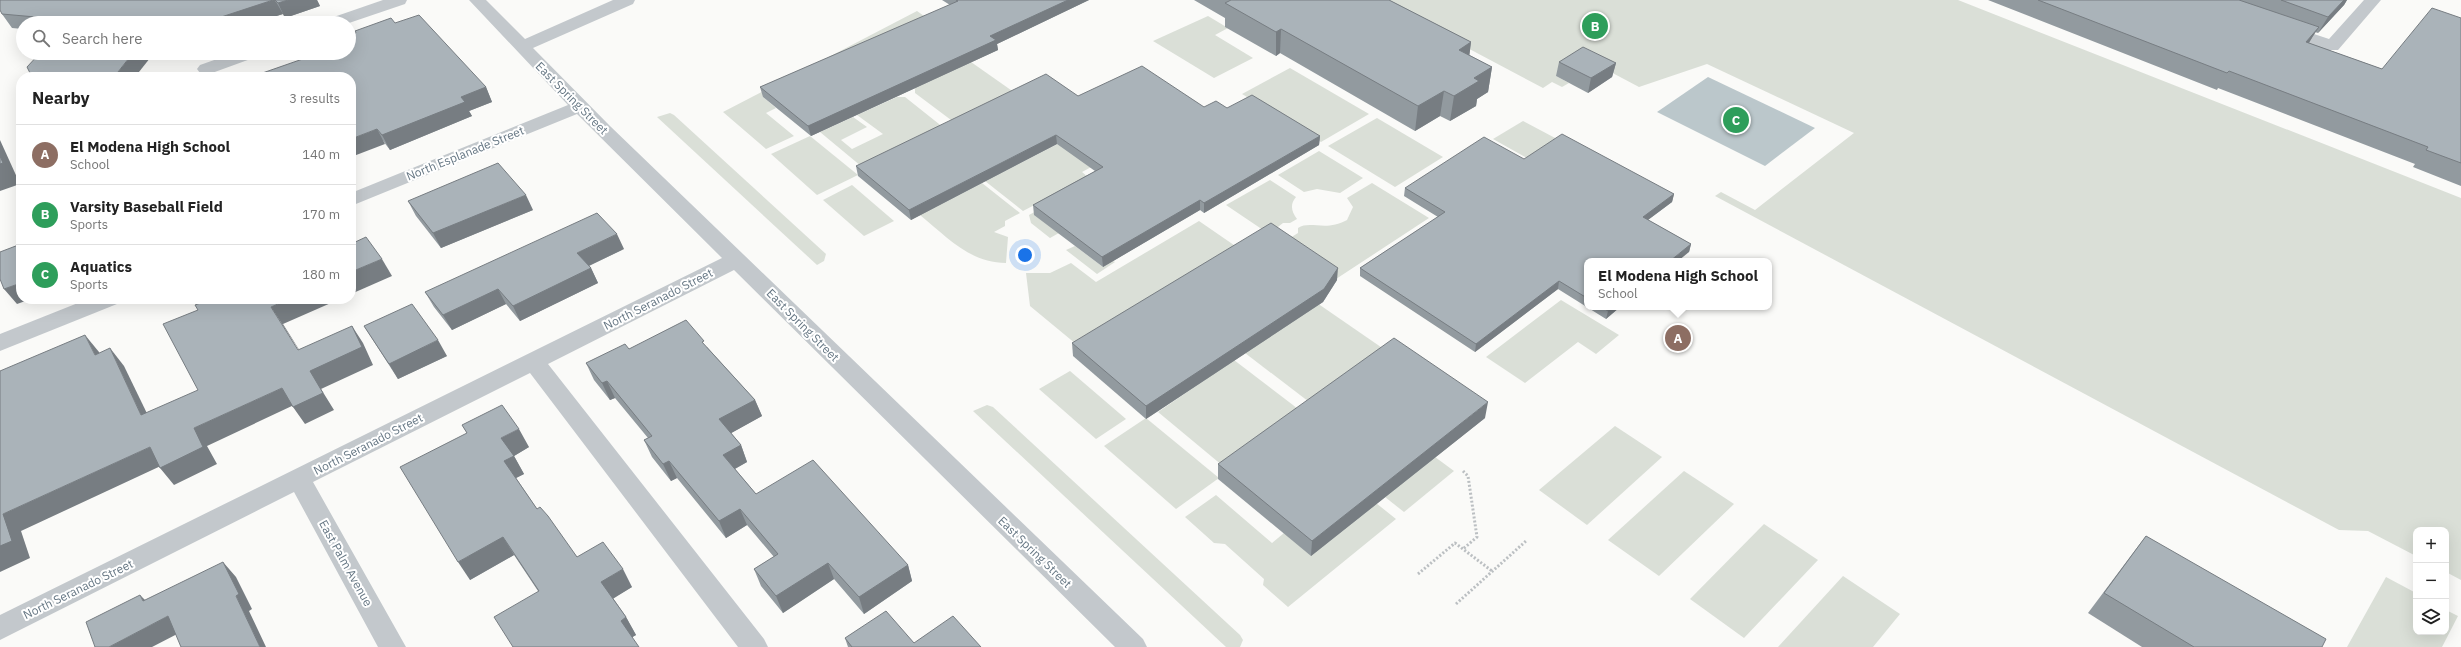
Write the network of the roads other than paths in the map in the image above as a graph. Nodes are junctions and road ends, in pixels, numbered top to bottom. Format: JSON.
{"nodes":[{"id":1,"x":399,"y":0,"type":"edge"},
{"id":2,"x":477,"y":0,"type":"edge"},
{"id":3,"x":627,"y":0,"type":"edge"},
{"id":4,"x":2373,"y":0,"type":"edge"},
{"id":5,"x":354,"y":16,"type":"edge"},
{"id":6,"x":2272,"y":24,"type":"edge"},
{"id":7,"x":521,"y":47,"type":"junction"},
{"id":8,"x":231,"y":60,"type":"edge"},
{"id":9,"x":206,"y":69,"type":"dead end"},
{"id":10,"x":579,"y":107,"type":"junction"},
{"id":11,"x":356,"y":198,"type":"edge"},
{"id":12,"x":736,"y":260,"type":"junction"},
{"id":13,"x":97,"y":304,"type":"edge"},
{"id":14,"x":0,"y":343,"type":"edge"},
{"id":15,"x":534,"y":361,"type":"junction"},
{"id":16,"x":299,"y":479,"type":"junction"},
{"id":17,"x":0,"y":628,"type":"edge"},
{"id":18,"x":392,"y":647,"type":"edge"},
{"id":19,"x":754,"y":647,"type":"edge"},
{"id":20,"x":1133,"y":647,"type":"edge"}],
"edges":[{"from":1,"to":5,"type":"street"},
{"from":2,"to":7,"type":"street","name":"East Spring Street"},
{"from":3,"to":7,"type":"street"},
{"from":4,"to":6,"type":"street"},
{"from":7,"to":10,"type":"street","name":"East Spring Street"},
{"from":8,"to":9,"type":"street"},
{"from":10,"to":11,"type":"street","name":"North Esplanade Street"},
{"from":10,"to":12,"type":"street","name":"East Spring Street"},
{"from":12,"to":15,"type":"street","name":"North Seranado Street"},
{"from":12,"to":20,"type":"street","name":"East Spring Street"},
{"from":13,"to":14,"type":"street"},
{"from":15,"to":16,"type":"street","name":"North Seranado Street"},
{"from":15,"to":19,"type":"street"},
{"from":16,"to":17,"type":"street","name":"North Seranado Street"},
{"from":16,"to":18,"type":"street","name":"East Palm Avenue"}]}
